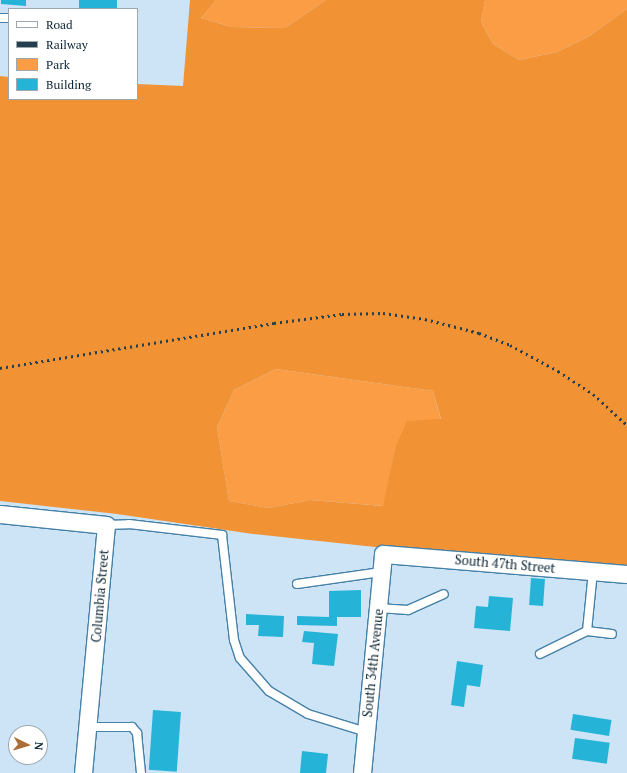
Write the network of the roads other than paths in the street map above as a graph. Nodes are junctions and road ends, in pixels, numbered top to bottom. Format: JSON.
{"nodes":[{"id":1,"x":0,"y":514,"type":"edge"},
{"id":2,"x":106,"y":525,"type":"junction"},
{"id":3,"x":383,"y":554,"type":"joint"},
{"id":4,"x":593,"y":571,"type":"junction"},
{"id":5,"x":381,"y":572,"type":"junction"},
{"id":6,"x":627,"y":574,"type":"edge"},
{"id":7,"x":297,"y":584,"type":"dead end"},
{"id":8,"x":444,"y":594,"type":"dead end"},
{"id":9,"x":378,"y":608,"type":"junction"},
{"id":10,"x":588,"y":631,"type":"junction"},
{"id":11,"x":612,"y":634,"type":"dead end"},
{"id":12,"x":540,"y":654,"type":"dead end"},
{"id":13,"x":88,"y":727,"type":"junction"},
{"id":14,"x":366,"y":732,"type":"junction"},
{"id":15,"x":83,"y":773,"type":"edge"},
{"id":16,"x":141,"y":773,"type":"edge"},
{"id":17,"x":362,"y":773,"type":"edge"}],
"edges":[{"from":1,"to":2,"type":"street"},
{"from":2,"to":13,"type":"street","name":"Columbia Street"},
{"from":2,"to":14,"type":"lane"},
{"from":3,"to":4,"type":"street","name":"South 47th Street"},
{"from":3,"to":5,"type":"street","name":"South 34th Avenue"},
{"from":4,"to":6,"type":"street","name":"South 47th Street"},
{"from":4,"to":10,"type":"lane"},
{"from":5,"to":7,"type":"lane"},
{"from":5,"to":9,"type":"street","name":"South 34th Avenue"},
{"from":8,"to":9,"type":"lane"},
{"from":9,"to":14,"type":"street","name":"South 34th Avenue"},
{"from":10,"to":11,"type":"lane"},
{"from":10,"to":12,"type":"lane"},
{"from":13,"to":15,"type":"street","name":"Columbia Street"},
{"from":13,"to":16,"type":"lane"},
{"from":14,"to":17,"type":"street","name":"South 34th Avenue"}]}
